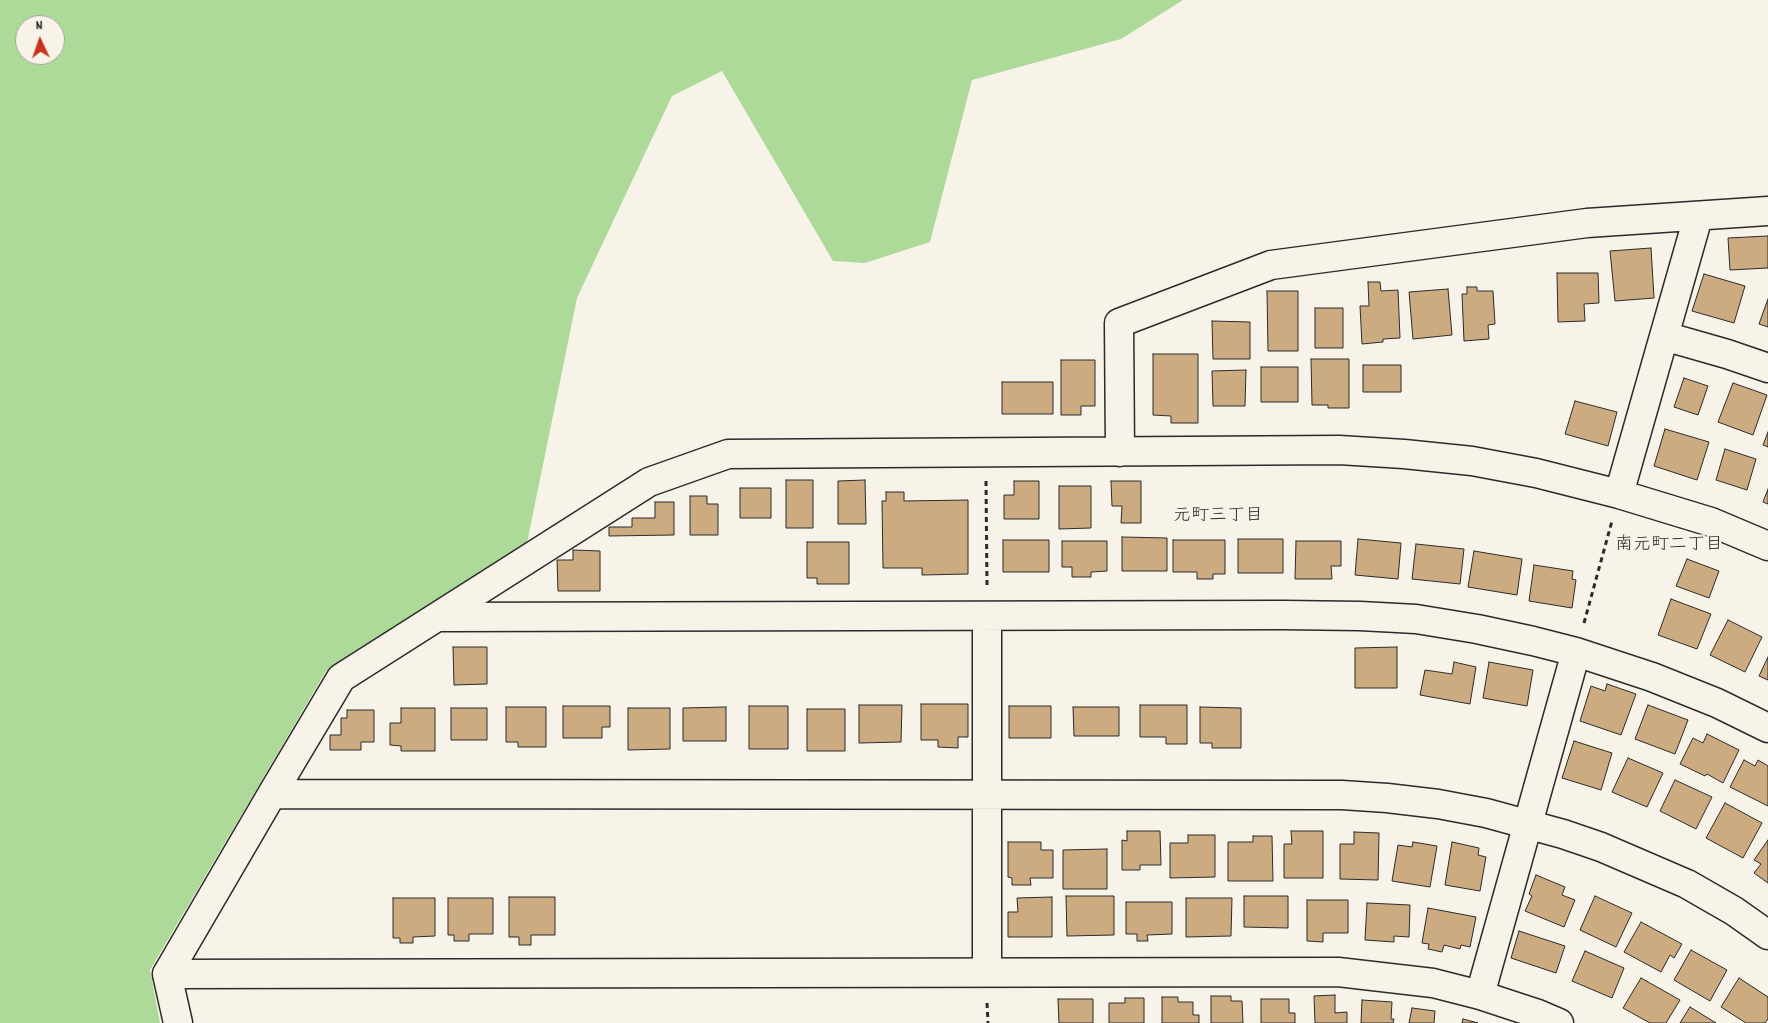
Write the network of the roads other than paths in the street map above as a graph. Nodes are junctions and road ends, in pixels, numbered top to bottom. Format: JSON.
{"nodes":[{"id":1,"x":1768,"y":212,"type":"edge"},
{"id":2,"x":1698,"y":217,"type":"junction"},
{"id":3,"x":1664,"y":336,"type":"junction"},
{"id":4,"x":1768,"y":368,"type":"edge"},
{"id":5,"x":1120,"y":452,"type":"junction"},
{"id":6,"x":1619,"y":494,"type":"junction"},
{"id":7,"x":1768,"y":546,"type":"edge"},
{"id":8,"x":987,"y":616,"type":"junction"},
{"id":9,"x":439,"y":617,"type":"junction"},
{"id":10,"x":1576,"y":652,"type":"junction"},
{"id":11,"x":1768,"y":728,"type":"edge"},
{"id":12,"x":272,"y":794,"type":"junction"},
{"id":13,"x":987,"y":795,"type":"junction"},
{"id":14,"x":1529,"y":824,"type":"junction"},
{"id":15,"x":1768,"y":935,"type":"edge"},
{"id":16,"x":987,"y":972,"type":"junction"},
{"id":17,"x":167,"y":974,"type":"junction"},
{"id":18,"x":1480,"y":995,"type":"junction"},
{"id":19,"x":178,"y":1023,"type":"edge"},
{"id":20,"x":1559,"y":1023,"type":"edge"}],
"edges":[{"from":1,"to":2,"type":"street"},
{"from":2,"to":3,"type":"street"},
{"from":2,"to":5,"type":"street"},
{"from":3,"to":4,"type":"street"},
{"from":3,"to":6,"type":"street"},
{"from":5,"to":6,"type":"street"},
{"from":5,"to":9,"type":"street"},
{"from":6,"to":7,"type":"street"},
{"from":8,"to":9,"type":"street"},
{"from":8,"to":10,"type":"street"},
{"from":8,"to":13,"type":"street"},
{"from":9,"to":12,"type":"street"},
{"from":10,"to":11,"type":"street"},
{"from":10,"to":14,"type":"street"},
{"from":12,"to":13,"type":"street"},
{"from":12,"to":17,"type":"street"},
{"from":13,"to":14,"type":"street"},
{"from":13,"to":16,"type":"street"},
{"from":14,"to":15,"type":"street"},
{"from":14,"to":18,"type":"street"},
{"from":16,"to":17,"type":"street"},
{"from":16,"to":18,"type":"street"},
{"from":17,"to":19,"type":"street"},
{"from":18,"to":20,"type":"street"}]}
